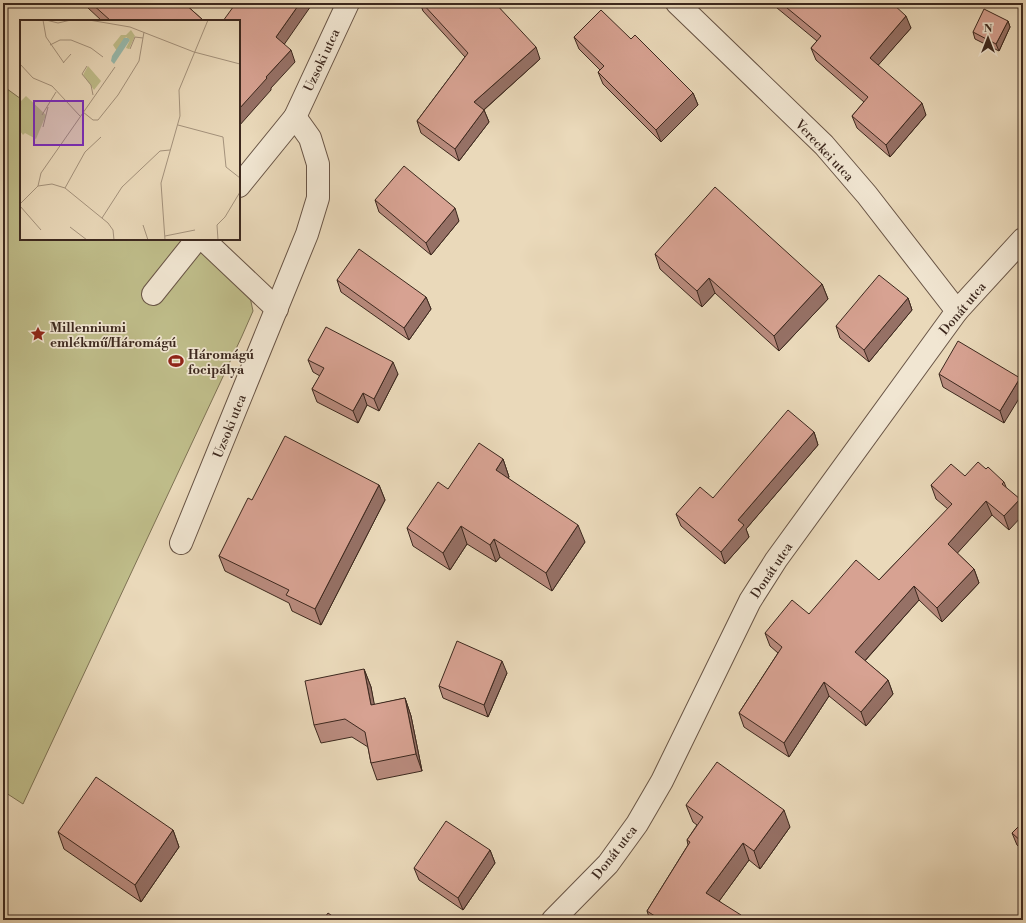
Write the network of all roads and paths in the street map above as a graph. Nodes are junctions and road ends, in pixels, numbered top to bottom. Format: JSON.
{"nodes":[{"id":1,"x":348,"y":3,"type":"edge"},
{"id":2,"x":677,"y":3,"type":"edge"},
{"id":3,"x":295,"y":117,"type":"junction"},
{"id":4,"x":240,"y":185,"type":"edge"},
{"id":5,"x":1023,"y":239,"type":"edge"},
{"id":6,"x":195,"y":240,"type":"edge"},
{"id":7,"x":204,"y":240,"type":"edge"},
{"id":8,"x":153,"y":294,"type":"dead end"},
{"id":9,"x":277,"y":309,"type":"junction"},
{"id":10,"x":957,"y":311,"type":"junction"},
{"id":11,"x":181,"y":543,"type":"dead end"},
{"id":12,"x":552,"y":920,"type":"edge"}],
"edges":[{"from":1,"to":3,"type":"street","name":"Uzsoki utca"},
{"from":2,"to":10,"type":"street","name":"Vereckei utca"},
{"from":3,"to":4,"type":"street","name":"Uzsoki utca"},
{"from":3,"to":9,"type":"street","name":"Uzsoki utca"},
{"from":5,"to":10,"type":"street","name":"Donát utca"},
{"from":6,"to":8,"type":"street"},
{"from":7,"to":9,"type":"street"},
{"from":9,"to":11,"type":"street","name":"Uzsoki utca"},
{"from":10,"to":12,"type":"street","name":"Donát utca"}]}
